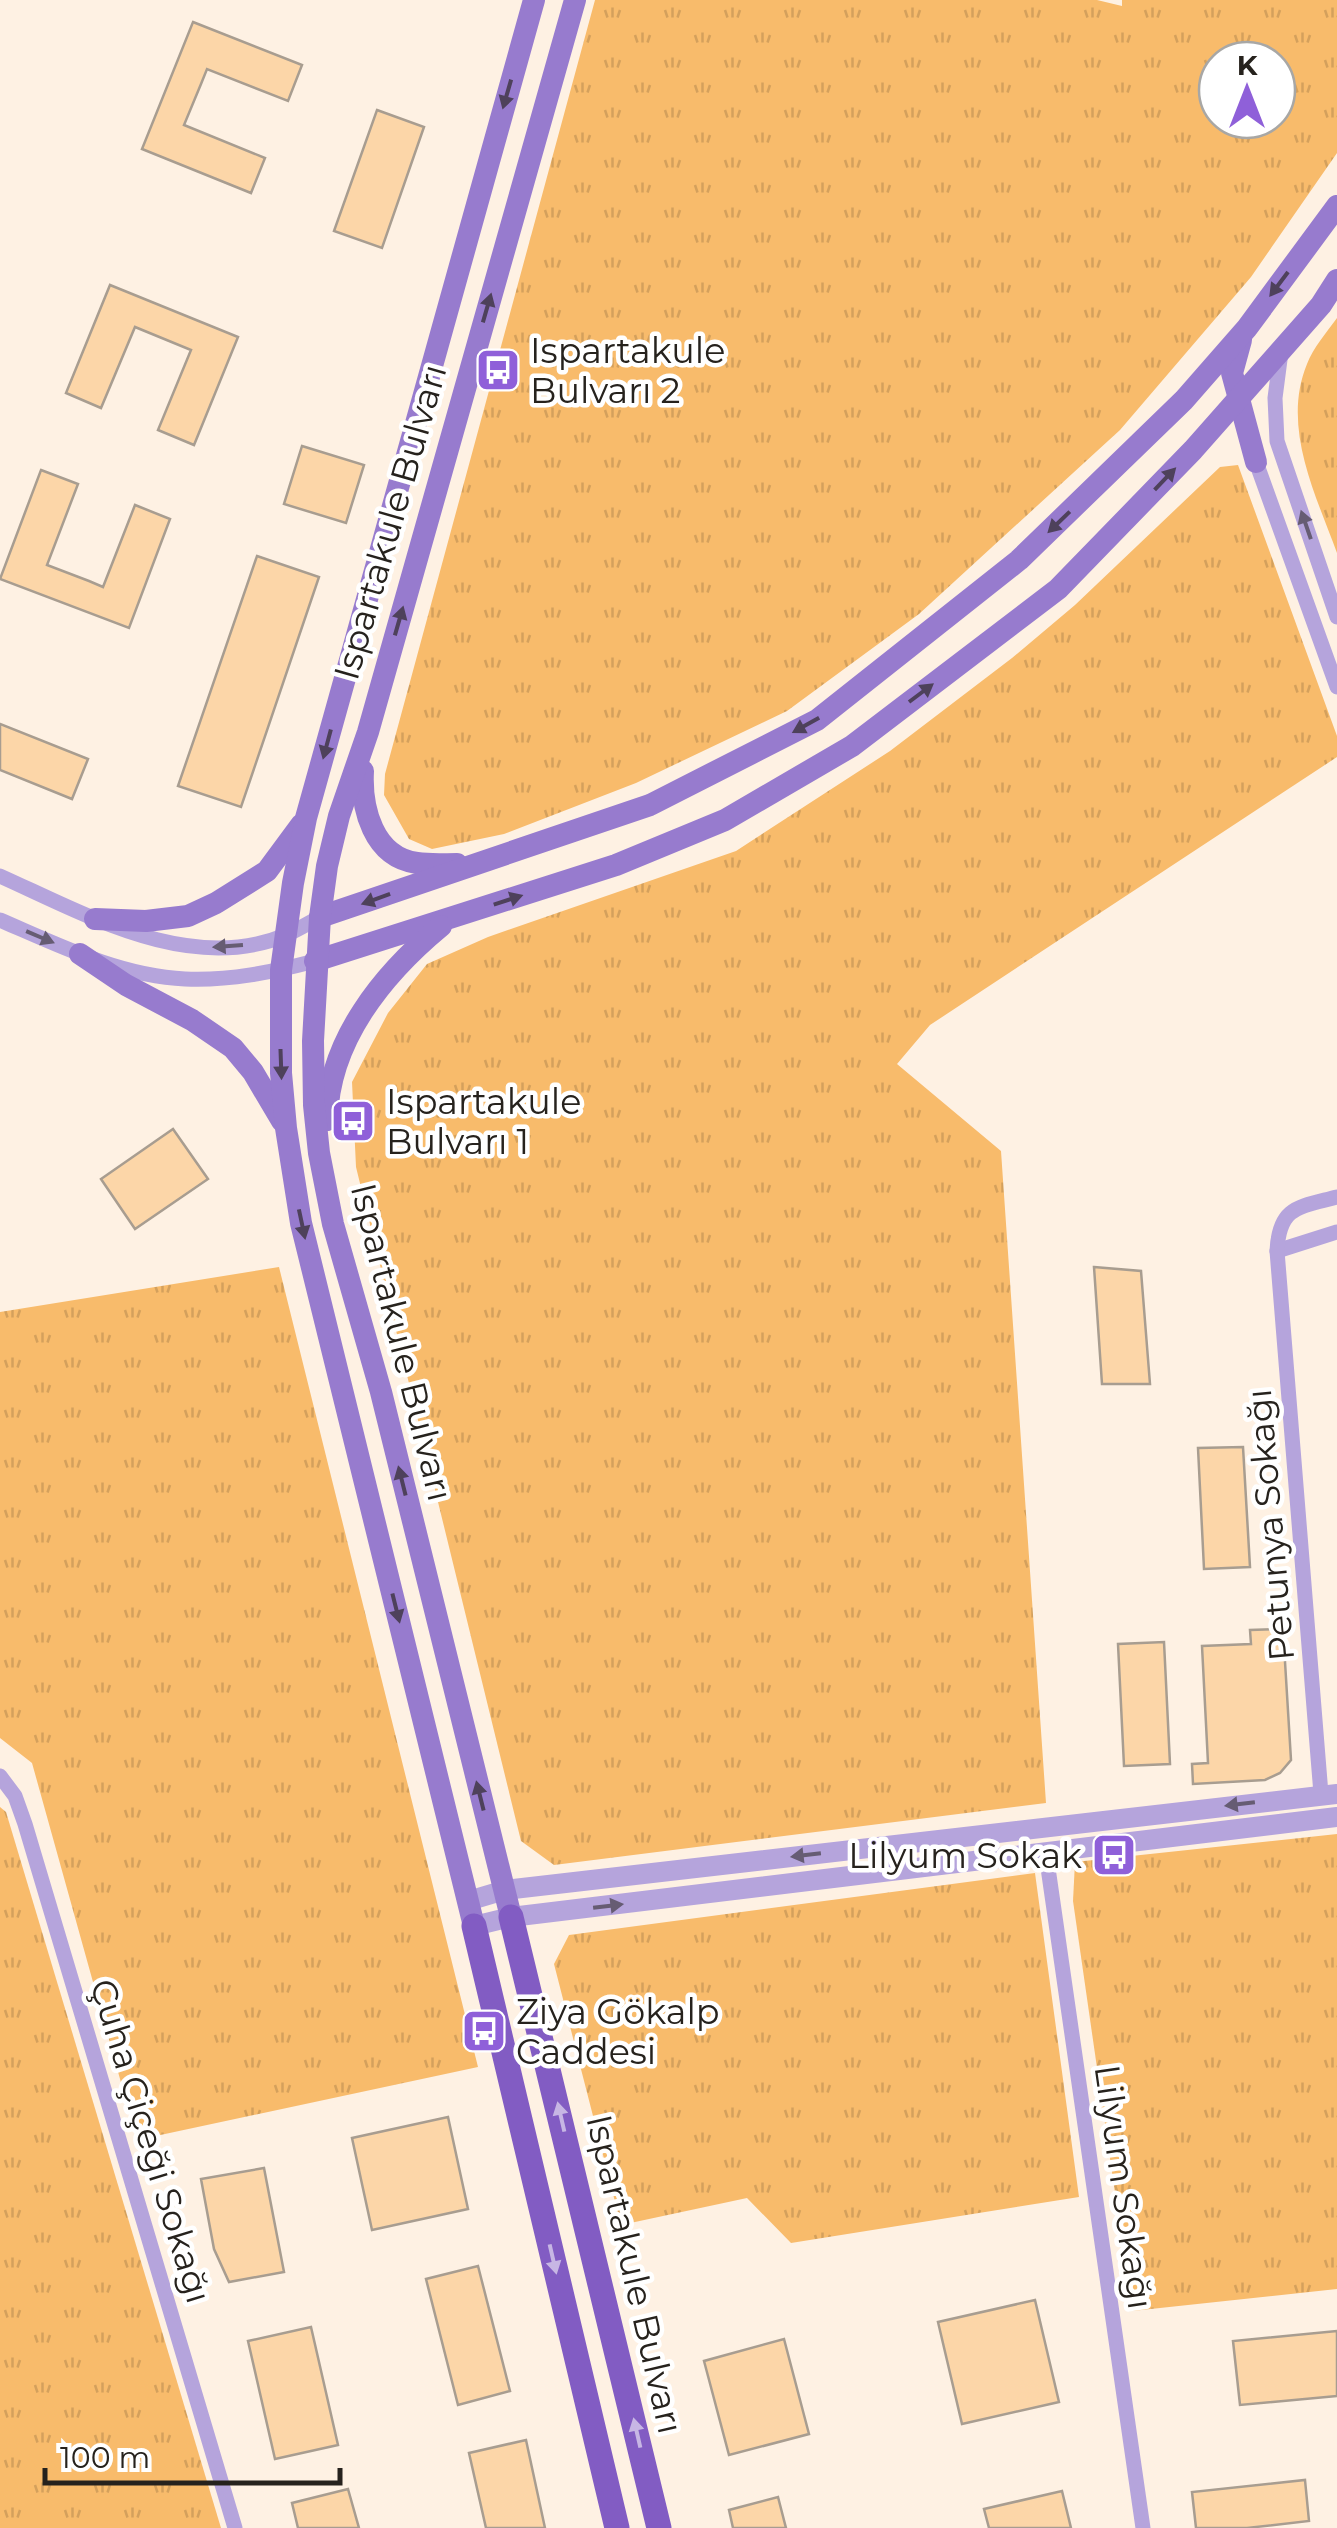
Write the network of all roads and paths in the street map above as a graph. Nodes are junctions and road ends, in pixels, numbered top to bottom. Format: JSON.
{"nodes":[{"id":1,"x":534,"y":0,"type":"edge"},
{"id":2,"x":575,"y":0,"type":"edge"},
{"id":3,"x":1337,"y":206,"type":"edge"},
{"id":4,"x":1337,"y":280,"type":"edge"},
{"id":5,"x":1247,"y":328,"type":"junction"},
{"id":6,"x":1281,"y":351,"type":"junction"},
{"id":7,"x":1240,"y":397,"type":"junction"},
{"id":8,"x":1194,"y":450,"type":"junction"},
{"id":9,"x":1256,"y":462,"type":"junction"},
{"id":10,"x":1337,"y":617,"type":"edge"},
{"id":11,"x":1337,"y":687,"type":"edge"},
{"id":12,"x":368,"y":732,"type":"junction"},
{"id":13,"x":306,"y":818,"type":"junction"},
{"id":14,"x":475,"y":865,"type":"junction"},
{"id":15,"x":0,"y":876,"type":"edge"},
{"id":16,"x":320,"y":917,"type":"junction"},
{"id":17,"x":452,"y":918,"type":"junction"},
{"id":18,"x":95,"y":919,"type":"junction"},
{"id":19,"x":0,"y":920,"type":"edge"},
{"id":20,"x":284,"y":936,"type":"junction"},
{"id":21,"x":80,"y":954,"type":"junction"},
{"id":22,"x":316,"y":961,"type":"junction"},
{"id":23,"x":281,"y":970,"type":"junction"},
{"id":24,"x":286,"y":1128,"type":"junction"},
{"id":25,"x":326,"y":1194,"type":"junction"},
{"id":26,"x":1337,"y":1197,"type":"edge"},
{"id":27,"x":1337,"y":1232,"type":"edge"},
{"id":28,"x":1277,"y":1251,"type":"junction"},
{"id":29,"x":0,"y":1776,"type":"edge"},
{"id":30,"x":1329,"y":1794,"type":"edge"},
{"id":31,"x":1330,"y":1818,"type":"edge"},
{"id":32,"x":1042,"y":1827,"type":"junction"},
{"id":33,"x":1046,"y":1854,"type":"junction"},
{"id":34,"x":505,"y":1890,"type":"junction"},
{"id":35,"x":468,"y":1901,"type":"junction"},
{"id":36,"x":512,"y":1917,"type":"junction"},
{"id":37,"x":474,"y":1926,"type":"junction"},
{"id":38,"x":235,"y":2528,"type":"edge"},
{"id":39,"x":616,"y":2528,"type":"edge"},
{"id":40,"x":660,"y":2528,"type":"edge"},
{"id":41,"x":1142,"y":2528,"type":"edge"}],
"edges":[{"from":1,"to":13,"type":"main road","name":"Ispartakule Bulvarı","one_way":true},
{"from":12,"to":2,"type":"main road","name":"Ispartakule Bulvarı","one_way":true},
{"from":3,"to":5,"type":"main road","one_way":true},
{"from":4,"to":6,"type":"main road"},
{"from":5,"to":7,"type":"main road"},
{"from":5,"to":14,"type":"main road","one_way":true},
{"from":6,"to":7,"type":"main road"},
{"from":10,"to":6,"type":"street","one_way":true},
{"from":7,"to":8,"type":"main road"},
{"from":7,"to":9,"type":"main road"},
{"from":8,"to":9,"type":"main road"},
{"from":17,"to":8,"type":"main road","one_way":true},
{"from":9,"to":11,"type":"street"},
{"from":12,"to":14,"type":"main road"},
{"from":12,"to":16,"type":"main road","name":"Ispartakule Bulvarı"},
{"from":13,"to":18,"type":"main road"},
{"from":13,"to":20,"type":"main road","name":"Ispartakule Bulvarı"},
{"from":14,"to":16,"type":"main road","one_way":true},
{"from":15,"to":18,"type":"street"},
{"from":16,"to":20,"type":"street"},
{"from":16,"to":22,"type":"main road","name":"Ispartakule Bulvarı"},
{"from":17,"to":22,"type":"main road"},
{"from":17,"to":25,"type":"main road"},
{"from":20,"to":18,"type":"street","one_way":true},
{"from":19,"to":21,"type":"street","one_way":true},
{"from":20,"to":23,"type":"main road","name":"Ispartakule Bulvarı"},
{"from":21,"to":23,"type":"street"},
{"from":21,"to":24,"type":"main road"},
{"from":22,"to":23,"type":"street"},
{"from":22,"to":25,"type":"main road","name":"Ispartakule Bulvarı"},
{"from":23,"to":24,"type":"main road","name":"Ispartakule Bulvarı","one_way":true},
{"from":24,"to":35,"type":"main road","name":"Ispartakule Bulvarı","one_way":true},
{"from":34,"to":25,"type":"main road","name":"Ispartakule Bulvarı","one_way":true},
{"from":26,"to":28,"type":"street"},
{"from":27,"to":28,"type":"street"},
{"from":28,"to":30,"type":"street","name":"Petunya Sokağı"},
{"from":29,"to":38,"type":"street","name":"Çuha Çiçeği Sokağı"},
{"from":30,"to":31,"type":"street"},
{"from":30,"to":32,"type":"street","one_way":true},
{"from":31,"to":33,"type":"street"},
{"from":32,"to":33,"type":"street"},
{"from":32,"to":34,"type":"street","one_way":true},
{"from":36,"to":33,"type":"street","one_way":true},
{"from":33,"to":41,"type":"street","name":"Lilyum Sokağı"},
{"from":34,"to":35,"type":"street"},
{"from":34,"to":36,"type":"main road","name":"Ispartakule Bulvarı"},
{"from":35,"to":37,"type":"main road","name":"Ispartakule Bulvarı"},
{"from":36,"to":37,"type":"street"},
{"from":40,"to":36,"type":"main road","name":"Ispartakule Bulvarı","one_way":true},
{"from":37,"to":39,"type":"main road","name":"Ispartakule Bulvarı","one_way":true}]}
